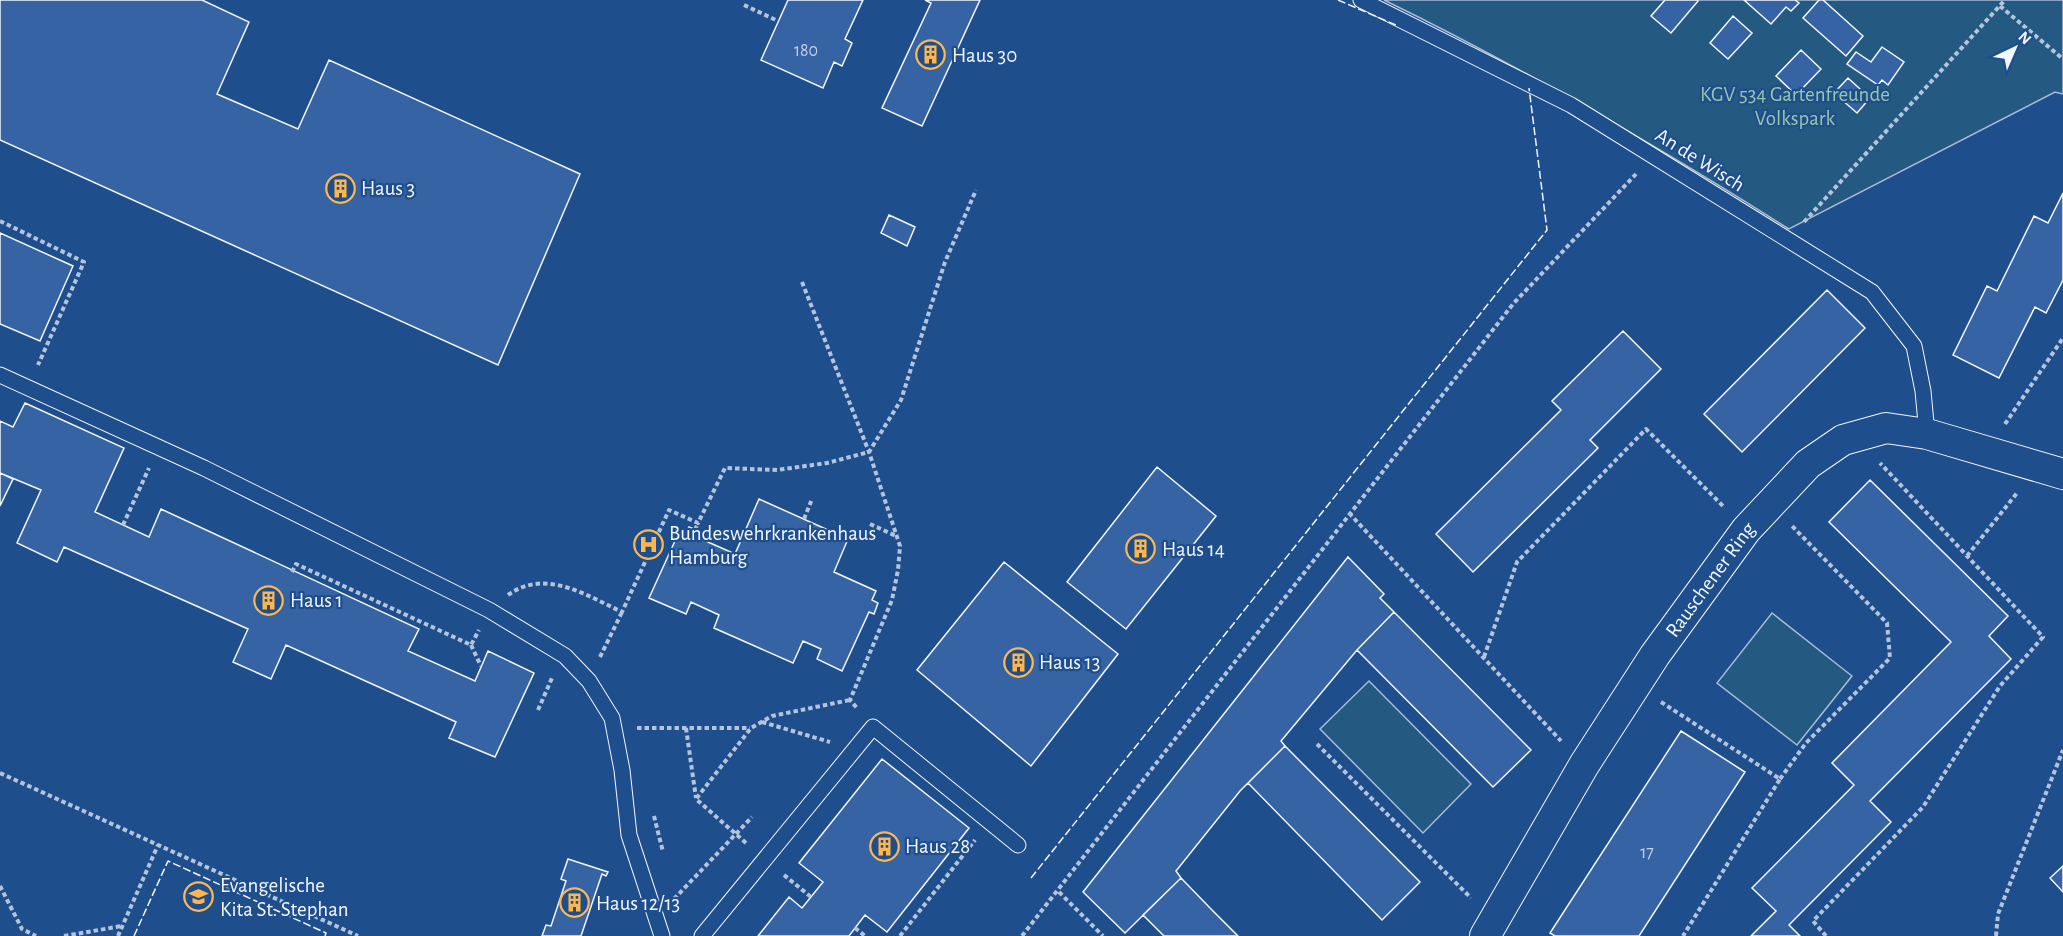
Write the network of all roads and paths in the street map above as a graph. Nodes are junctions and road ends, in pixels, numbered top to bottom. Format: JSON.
{"nodes":[{"id":1,"x":1361,"y":0,"type":"edge"},
{"id":2,"x":2005,"y":0,"type":"edge"},
{"id":3,"x":744,"y":5,"type":"dead end"},
{"id":4,"x":2000,"y":6,"type":"junction"},
{"id":5,"x":778,"y":21,"type":"dead end"},
{"id":6,"x":2063,"y":59,"type":"edge"},
{"id":7,"x":1654,"y":156,"type":"junction"},
{"id":8,"x":976,"y":190,"type":"dead end"},
{"id":9,"x":0,"y":221,"type":"edge"},
{"id":10,"x":1788,"y":239,"type":"junction"},
{"id":11,"x":801,"y":282,"type":"dead end"},
{"id":12,"x":2063,"y":338,"type":"edge"},
{"id":13,"x":0,"y":375,"type":"edge"},
{"id":14,"x":28,"y":387,"type":"junction"},
{"id":15,"x":1927,"y":434,"type":"junction"},
{"id":16,"x":1855,"y":436,"type":"junction"},
{"id":17,"x":158,"y":447,"type":"junction"},
{"id":18,"x":869,"y":452,"type":"junction"},
{"id":19,"x":1997,"y":455,"type":"junction"},
{"id":20,"x":2050,"y":470,"type":"edge"},
{"id":21,"x":812,"y":499,"type":"dead end"},
{"id":22,"x":1770,"y":503,"type":"junction"},
{"id":23,"x":1349,"y":513,"type":"junction"},
{"id":24,"x":804,"y":519,"type":"dead end"},
{"id":25,"x":698,"y":523,"type":"junction"},
{"id":26,"x":870,"y":524,"type":"dead end"},
{"id":27,"x":123,"y":525,"type":"dead end"},
{"id":28,"x":695,"y":530,"type":"dead end"},
{"id":29,"x":1746,"y":530,"type":"junction"},
{"id":30,"x":896,"y":536,"type":"junction"},
{"id":31,"x":1967,"y":556,"type":"junction"},
{"id":32,"x":292,"y":572,"type":"dead end"},
{"id":33,"x":489,"y":610,"type":"junction"},
{"id":34,"x":622,"y":612,"type":"junction"},
{"id":35,"x":471,"y":645,"type":"junction"},
{"id":36,"x":563,"y":655,"type":"junction"},
{"id":37,"x":1484,"y":657,"type":"junction"},
{"id":38,"x":481,"y":666,"type":"dead end"},
{"id":39,"x":589,"y":681,"type":"junction"},
{"id":40,"x":1635,"y":686,"type":"junction"},
{"id":41,"x":850,"y":700,"type":"junction"},
{"id":42,"x":606,"y":709,"type":"junction"},
{"id":43,"x":538,"y":710,"type":"dead end"},
{"id":44,"x":762,"y":722,"type":"junction"},
{"id":45,"x":873,"y":727,"type":"junction"},
{"id":46,"x":686,"y":728,"type":"junction"},
{"id":47,"x":751,"y":728,"type":"junction"},
{"id":48,"x":1317,"y":744,"type":"dead end"},
{"id":49,"x":854,"y":750,"type":"junction"},
{"id":50,"x":2063,"y":750,"type":"edge"},
{"id":51,"x":1584,"y":765,"type":"junction"},
{"id":52,"x":0,"y":774,"type":"edge"},
{"id":53,"x":1780,"y":779,"type":"junction"},
{"id":54,"x":696,"y":799,"type":"junction"},
{"id":55,"x":752,"y":817,"type":"dead end"},
{"id":56,"x":989,"y":822,"type":"junction"},
{"id":57,"x":736,"y":834,"type":"junction"},
{"id":58,"x":158,"y":845,"type":"junction"},
{"id":59,"x":1018,"y":845,"type":"dead end"},
{"id":60,"x":765,"y":859,"type":"junction"},
{"id":61,"x":0,"y":886,"type":"edge"},
{"id":62,"x":1059,"y":892,"type":"junction"},
{"id":63,"x":811,"y":897,"type":"dead end"},
{"id":64,"x":675,"y":899,"type":"dead end"},
{"id":65,"x":122,"y":926,"type":"junction"},
{"id":66,"x":855,"y":928,"type":"dead end"},
{"id":67,"x":1489,"y":928,"type":"edge"},
{"id":68,"x":36,"y":936,"type":"edge"},
{"id":69,"x":64,"y":936,"type":"edge"},
{"id":70,"x":118,"y":936,"type":"edge"},
{"id":71,"x":358,"y":936,"type":"edge"},
{"id":72,"x":662,"y":936,"type":"edge"},
{"id":73,"x":702,"y":936,"type":"edge"},
{"id":74,"x":865,"y":936,"type":"edge"},
{"id":75,"x":900,"y":936,"type":"edge"},
{"id":76,"x":1023,"y":936,"type":"edge"},
{"id":77,"x":1103,"y":936,"type":"edge"},
{"id":78,"x":1683,"y":936,"type":"edge"},
{"id":79,"x":1826,"y":936,"type":"edge"},
{"id":80,"x":1996,"y":936,"type":"edge"}],
"edges":[{"from":1,"to":7,"type":"lane","name":"An de Wisch"},
{"from":2,"to":4,"type":"path"},
{"from":3,"to":5,"type":"path"},
{"from":4,"to":6,"type":"path"},
{"from":4,"to":10,"type":"path"},
{"from":7,"to":10,"type":"lane","name":"An de Wisch"},
{"from":7,"to":23,"type":"path"},
{"from":8,"to":18,"type":"path"},
{"from":9,"to":14,"type":"path"},
{"from":10,"to":15,"type":"lane","name":"An de Wisch"},
{"from":11,"to":18,"type":"path"},
{"from":12,"to":19,"type":"path"},
{"from":13,"to":14,"type":"lane"},
{"from":14,"to":17,"type":"lane"},
{"from":15,"to":16,"type":"street","name":"Rauschener Ring"},
{"from":15,"to":19,"type":"street","name":"Rauschener Ring"},
{"from":16,"to":22,"type":"street","name":"Rauschener Ring"},
{"from":16,"to":31,"type":"path"},
{"from":17,"to":27,"type":"path"},
{"from":17,"to":33,"type":"lane"},
{"from":18,"to":25,"type":"path"},
{"from":18,"to":30,"type":"path"},
{"from":19,"to":20,"type":"street","name":"Rauschener Ring"},
{"from":20,"to":31,"type":"path"},
{"from":21,"to":24,"type":"path"},
{"from":22,"to":29,"type":"street","name":"Rauschener Ring"},
{"from":22,"to":53,"type":"path"},
{"from":23,"to":37,"type":"path"},
{"from":23,"to":62,"type":"path"},
{"from":25,"to":28,"type":"path"},
{"from":25,"to":34,"type":"path"},
{"from":26,"to":30,"type":"path"},
{"from":29,"to":37,"type":"path"},
{"from":29,"to":40,"type":"street","name":"Rauschener Ring"},
{"from":30,"to":41,"type":"path"},
{"from":31,"to":79,"type":"path"},
{"from":32,"to":35,"type":"path"},
{"from":33,"to":34,"type":"path"},
{"from":33,"to":35,"type":"path"},
{"from":33,"to":36,"type":"lane"},
{"from":34,"to":39,"type":"path"},
{"from":35,"to":38,"type":"path"},
{"from":36,"to":39,"type":"lane"},
{"from":36,"to":43,"type":"path"},
{"from":37,"to":51,"type":"path"},
{"from":39,"to":42,"type":"lane"},
{"from":40,"to":51,"type":"street","name":"Rauschener Ring"},
{"from":40,"to":53,"type":"path"},
{"from":41,"to":44,"type":"path"},
{"from":41,"to":45,"type":"path"},
{"from":42,"to":46,"type":"path"},
{"from":42,"to":72,"type":"lane"},
{"from":44,"to":47,"type":"path"},
{"from":44,"to":49,"type":"path"},
{"from":45,"to":49,"type":"lane"},
{"from":45,"to":56,"type":"lane"},
{"from":46,"to":47,"type":"path"},
{"from":46,"to":54,"type":"path"},
{"from":47,"to":54,"type":"path"},
{"from":48,"to":67,"type":"path"},
{"from":49,"to":60,"type":"lane"},
{"from":50,"to":80,"type":"path"},
{"from":51,"to":67,"type":"street","name":"Rauschener Ring"},
{"from":52,"to":58,"type":"path"},
{"from":53,"to":78,"type":"path"},
{"from":54,"to":57,"type":"path"},
{"from":55,"to":57,"type":"path"},
{"from":56,"to":59,"type":"lane"},
{"from":56,"to":75,"type":"path"},
{"from":57,"to":60,"type":"path"},
{"from":57,"to":64,"type":"path"},
{"from":58,"to":65,"type":"path"},
{"from":58,"to":71,"type":"path"},
{"from":60,"to":63,"type":"path"},
{"from":60,"to":73,"type":"lane"},
{"from":61,"to":68,"type":"path"},
{"from":62,"to":76,"type":"path"},
{"from":62,"to":77,"type":"path"},
{"from":65,"to":69,"type":"path"},
{"from":65,"to":70,"type":"path"},
{"from":66,"to":74,"type":"path"}]}
